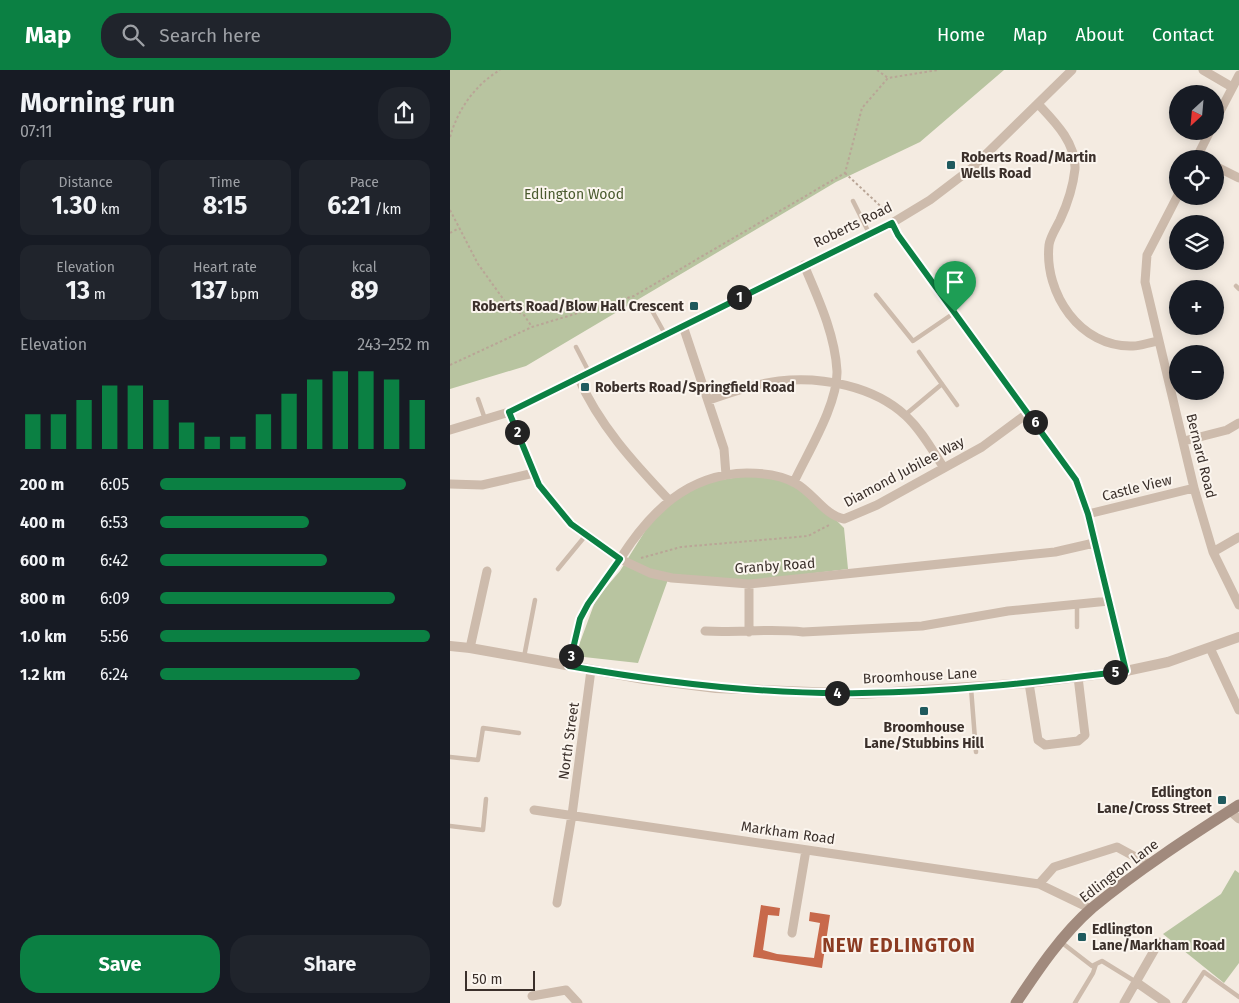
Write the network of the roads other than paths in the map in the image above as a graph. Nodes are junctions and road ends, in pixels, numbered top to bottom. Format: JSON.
{"nodes":[{"id":1,"x":1072,"y":70,"type":"edge"},
{"id":2,"x":1203,"y":70,"type":"edge"},
{"id":3,"x":1239,"y":75,"type":"edge"},
{"id":4,"x":1232,"y":87,"type":"junction"},
{"id":5,"x":1224,"y":103,"type":"edge"},
{"id":6,"x":1039,"y":105,"type":"junction"},
{"id":7,"x":1224,"y":170,"type":"edge"},
{"id":8,"x":1239,"y":178,"type":"edge"},
{"id":9,"x":853,"y":201,"type":"dead end"},
{"id":10,"x":1173,"y":205,"type":"edge"},
{"id":11,"x":894,"y":222,"type":"junction"},
{"id":12,"x":869,"y":233,"type":"junction"},
{"id":13,"x":804,"y":264,"type":"junction"},
{"id":14,"x":876,"y":295,"type":"dead end"},
{"id":15,"x":650,"y":307,"type":"dead end"},
{"id":16,"x":955,"y":312,"type":"junction"},
{"id":17,"x":683,"y":326,"type":"junction"},
{"id":18,"x":665,"y":334,"type":"junction"},
{"id":19,"x":1159,"y":341,"type":"junction"},
{"id":20,"x":576,"y":347,"type":"dead end"},
{"id":21,"x":919,"y":352,"type":"dead end"},
{"id":22,"x":589,"y":372,"type":"junction"},
{"id":23,"x":578,"y":377,"type":"junction"},
{"id":24,"x":835,"y":384,"type":"junction"},
{"id":25,"x":942,"y":384,"type":"junction"},
{"id":26,"x":478,"y":399,"type":"dead end"},
{"id":27,"x":709,"y":400,"type":"junction"},
{"id":28,"x":957,"y":405,"type":"dead end"},
{"id":29,"x":509,"y":412,"type":"junction"},
{"id":30,"x":1028,"y":413,"type":"junction"},
{"id":31,"x":905,"y":414,"type":"junction"},
{"id":32,"x":486,"y":420,"type":"junction"},
{"id":33,"x":1239,"y":423,"type":"edge"},
{"id":34,"x":450,"y":430,"type":"edge"},
{"id":35,"x":1184,"y":441,"type":"junction"},
{"id":36,"x":944,"y":468,"type":"junction"},
{"id":37,"x":534,"y":472,"type":"junction"},
{"id":38,"x":726,"y":475,"type":"junction"},
{"id":39,"x":794,"y":482,"type":"junction"},
{"id":40,"x":450,"y":484,"type":"edge"},
{"id":41,"x":1194,"y":488,"type":"junction"},
{"id":42,"x":669,"y":500,"type":"junction"},
{"id":43,"x":1088,"y":514,"type":"junction"},
{"id":44,"x":586,"y":535,"type":"junction"},
{"id":45,"x":1239,"y":537,"type":"edge"},
{"id":46,"x":1094,"y":543,"type":"junction"},
{"id":47,"x":1214,"y":552,"type":"junction"},
{"id":48,"x":620,"y":559,"type":"junction"},
{"id":49,"x":558,"y":569,"type":"dead end"},
{"id":50,"x":486,"y":570,"type":"dead end"},
{"id":51,"x":749,"y":584,"type":"junction"},
{"id":52,"x":535,"y":600,"type":"dead end"},
{"id":53,"x":1109,"y":601,"type":"junction"},
{"id":54,"x":1077,"y":604,"type":"junction"},
{"id":55,"x":1239,"y":605,"type":"edge"},
{"id":56,"x":1077,"y":627,"type":"dead end"},
{"id":57,"x":705,"y":631,"type":"dead end"},
{"id":58,"x":749,"y":632,"type":"junction"},
{"id":59,"x":1239,"y":637,"type":"edge"},
{"id":60,"x":450,"y":646,"type":"edge"},
{"id":61,"x":470,"y":648,"type":"junction"},
{"id":62,"x":1210,"y":648,"type":"junction"},
{"id":63,"x":524,"y":657,"type":"junction"},
{"id":64,"x":591,"y":670,"type":"junction"},
{"id":65,"x":1126,"y":671,"type":"junction"},
{"id":66,"x":1078,"y":677,"type":"junction"},
{"id":67,"x":1029,"y":683,"type":"junction"},
{"id":68,"x":972,"y":688,"type":"junction"},
{"id":69,"x":1239,"y":710,"type":"edge"},
{"id":70,"x":519,"y":733,"type":"dead end"},
{"id":71,"x":976,"y":752,"type":"dead end"},
{"id":72,"x":450,"y":757,"type":"edge"},
{"id":73,"x":486,"y":799,"type":"dead end"},
{"id":74,"x":1234,"y":808,"type":"edge"},
{"id":75,"x":534,"y":810,"type":"dead end"},
{"id":76,"x":572,"y":815,"type":"junction"},
{"id":77,"x":1239,"y":819,"type":"edge"},
{"id":78,"x":450,"y":826,"type":"edge"},
{"id":79,"x":806,"y":850,"type":"junction"},
{"id":80,"x":1150,"y":864,"type":"junction"},
{"id":81,"x":1039,"y":884,"type":"junction"},
{"id":82,"x":557,"y":902,"type":"dead end"},
{"id":83,"x":1091,"y":909,"type":"junction"},
{"id":84,"x":792,"y":932,"type":"dead end"},
{"id":85,"x":1061,"y":942,"type":"junction"},
{"id":86,"x":1159,"y":942,"type":"dead end"},
{"id":87,"x":1096,"y":964,"type":"junction"},
{"id":88,"x":1136,"y":982,"type":"junction"},
{"id":89,"x":532,"y":996,"type":"dead end"},
{"id":90,"x":1239,"y":997,"type":"edge"},
{"id":91,"x":578,"y":1003,"type":"edge"},
{"id":92,"x":1016,"y":1003,"type":"edge"},
{"id":93,"x":1075,"y":1003,"type":"edge"},
{"id":94,"x":1124,"y":1003,"type":"edge"},
{"id":95,"x":1166,"y":1003,"type":"edge"},
{"id":96,"x":1184,"y":1003,"type":"edge"}],
"edges":[{"from":1,"to":6,"type":"street","name":"Roberts Road"},
{"from":2,"to":4,"type":"street"},
{"from":3,"to":4,"type":"street"},
{"from":4,"to":5,"type":"street"},
{"from":6,"to":11,"type":"street","name":"Roberts Road"},
{"from":6,"to":19,"type":"street"},
{"from":7,"to":8,"type":"street"},
{"from":9,"to":12,"type":"lane"},
{"from":10,"to":19,"type":"street","name":"Bernard Road"},
{"from":11,"to":12,"type":"street","name":"Roberts Road"},
{"from":11,"to":16,"type":"street"},
{"from":12,"to":13,"type":"street","name":"Roberts Road"},
{"from":13,"to":17,"type":"street","name":"Roberts Road"},
{"from":13,"to":24,"type":"street"},
{"from":14,"to":16,"type":"lane"},
{"from":15,"to":18,"type":"lane"},
{"from":16,"to":30,"type":"street"},
{"from":17,"to":18,"type":"street","name":"Roberts Road"},
{"from":17,"to":27,"type":"street"},
{"from":18,"to":22,"type":"street","name":"Roberts Road"},
{"from":19,"to":35,"type":"street","name":"Bernard Road"},
{"from":20,"to":22,"type":"lane"},
{"from":21,"to":25,"type":"lane"},
{"from":22,"to":23,"type":"street","name":"Roberts Road"},
{"from":23,"to":29,"type":"street","name":"Roberts Road"},
{"from":23,"to":42,"type":"street"},
{"from":24,"to":27,"type":"street"},
{"from":24,"to":31,"type":"street"},
{"from":24,"to":39,"type":"street"},
{"from":25,"to":28,"type":"lane"},
{"from":25,"to":31,"type":"lane"},
{"from":26,"to":32,"type":"lane"},
{"from":27,"to":38,"type":"street"},
{"from":29,"to":32,"type":"street","name":"Roberts Road"},
{"from":29,"to":37,"type":"street","name":"Granby Road"},
{"from":30,"to":36,"type":"street","name":"Diamond Jubilee Way"},
{"from":30,"to":43,"type":"street"},
{"from":31,"to":36,"type":"street"},
{"from":32,"to":34,"type":"street","name":"Roberts Road"},
{"from":33,"to":35,"type":"street"},
{"from":35,"to":41,"type":"street","name":"Bernard Road"},
{"from":36,"to":39,"type":"street","name":"Diamond Jubilee Way"},
{"from":37,"to":40,"type":"street"},
{"from":37,"to":44,"type":"street","name":"Granby Road"},
{"from":38,"to":39,"type":"street","name":"Diamond Jubilee Way"},
{"from":38,"to":42,"type":"street","name":"Diamond Jubilee Way"},
{"from":41,"to":43,"type":"street","name":"Castle View"},
{"from":41,"to":47,"type":"street","name":"Bernard Road"},
{"from":42,"to":48,"type":"street","name":"Diamond Jubilee Way"},
{"from":43,"to":46,"type":"street"},
{"from":44,"to":48,"type":"street","name":"Granby Road"},
{"from":44,"to":49,"type":"lane"},
{"from":45,"to":47,"type":"street"},
{"from":46,"to":51,"type":"street","name":"Granby Road"},
{"from":46,"to":53,"type":"street"},
{"from":47,"to":55,"type":"street","name":"Bernard Road"},
{"from":48,"to":51,"type":"street","name":"Granby Road"},
{"from":50,"to":61,"type":"street"},
{"from":51,"to":58,"type":"street"},
{"from":52,"to":63,"type":"lane"},
{"from":53,"to":54,"type":"street"},
{"from":53,"to":65,"type":"street"},
{"from":54,"to":56,"type":"lane"},
{"from":54,"to":58,"type":"street"},
{"from":57,"to":58,"type":"street"},
{"from":59,"to":62,"type":"street","name":"Broomhouse Lane"},
{"from":60,"to":61,"type":"street","name":"Broomhouse Lane"},
{"from":61,"to":63,"type":"street","name":"Broomhouse Lane"},
{"from":62,"to":65,"type":"street","name":"Broomhouse Lane"},
{"from":62,"to":69,"type":"street"},
{"from":63,"to":64,"type":"street","name":"Broomhouse Lane"},
{"from":64,"to":68,"type":"street","name":"Broomhouse Lane"},
{"from":64,"to":76,"type":"street","name":"North Street"},
{"from":65,"to":66,"type":"street","name":"Broomhouse Lane"},
{"from":66,"to":67,"type":"street","name":"Broomhouse Lane"},
{"from":66,"to":67,"type":"street"},
{"from":67,"to":68,"type":"street","name":"Broomhouse Lane"},
{"from":68,"to":71,"type":"lane"},
{"from":70,"to":72,"type":"lane"},
{"from":73,"to":78,"type":"lane"},
{"from":74,"to":77,"type":"street"},
{"from":74,"to":80,"type":"main road","name":"Edlington Lane"},
{"from":75,"to":76,"type":"street","name":"Markham Road"},
{"from":76,"to":79,"type":"street","name":"Markham Road"},
{"from":76,"to":82,"type":"street","name":"North Street"},
{"from":79,"to":81,"type":"street","name":"Markham Road"},
{"from":79,"to":84,"type":"street"},
{"from":80,"to":81,"type":"street"},
{"from":80,"to":83,"type":"main road","name":"Edlington Lane"},
{"from":81,"to":83,"type":"street","name":"Markham Road"},
{"from":83,"to":85,"type":"main road","name":"Edlington Lane"},
{"from":85,"to":87,"type":"lane"},
{"from":85,"to":92,"type":"main road","name":"Edlington Lane"},
{"from":86,"to":88,"type":"street"},
{"from":87,"to":88,"type":"lane"},
{"from":87,"to":93,"type":"lane"},
{"from":88,"to":94,"type":"street"},
{"from":88,"to":95,"type":"street"},
{"from":89,"to":91,"type":"street"},
{"from":90,"to":96,"type":"lane"}]}
